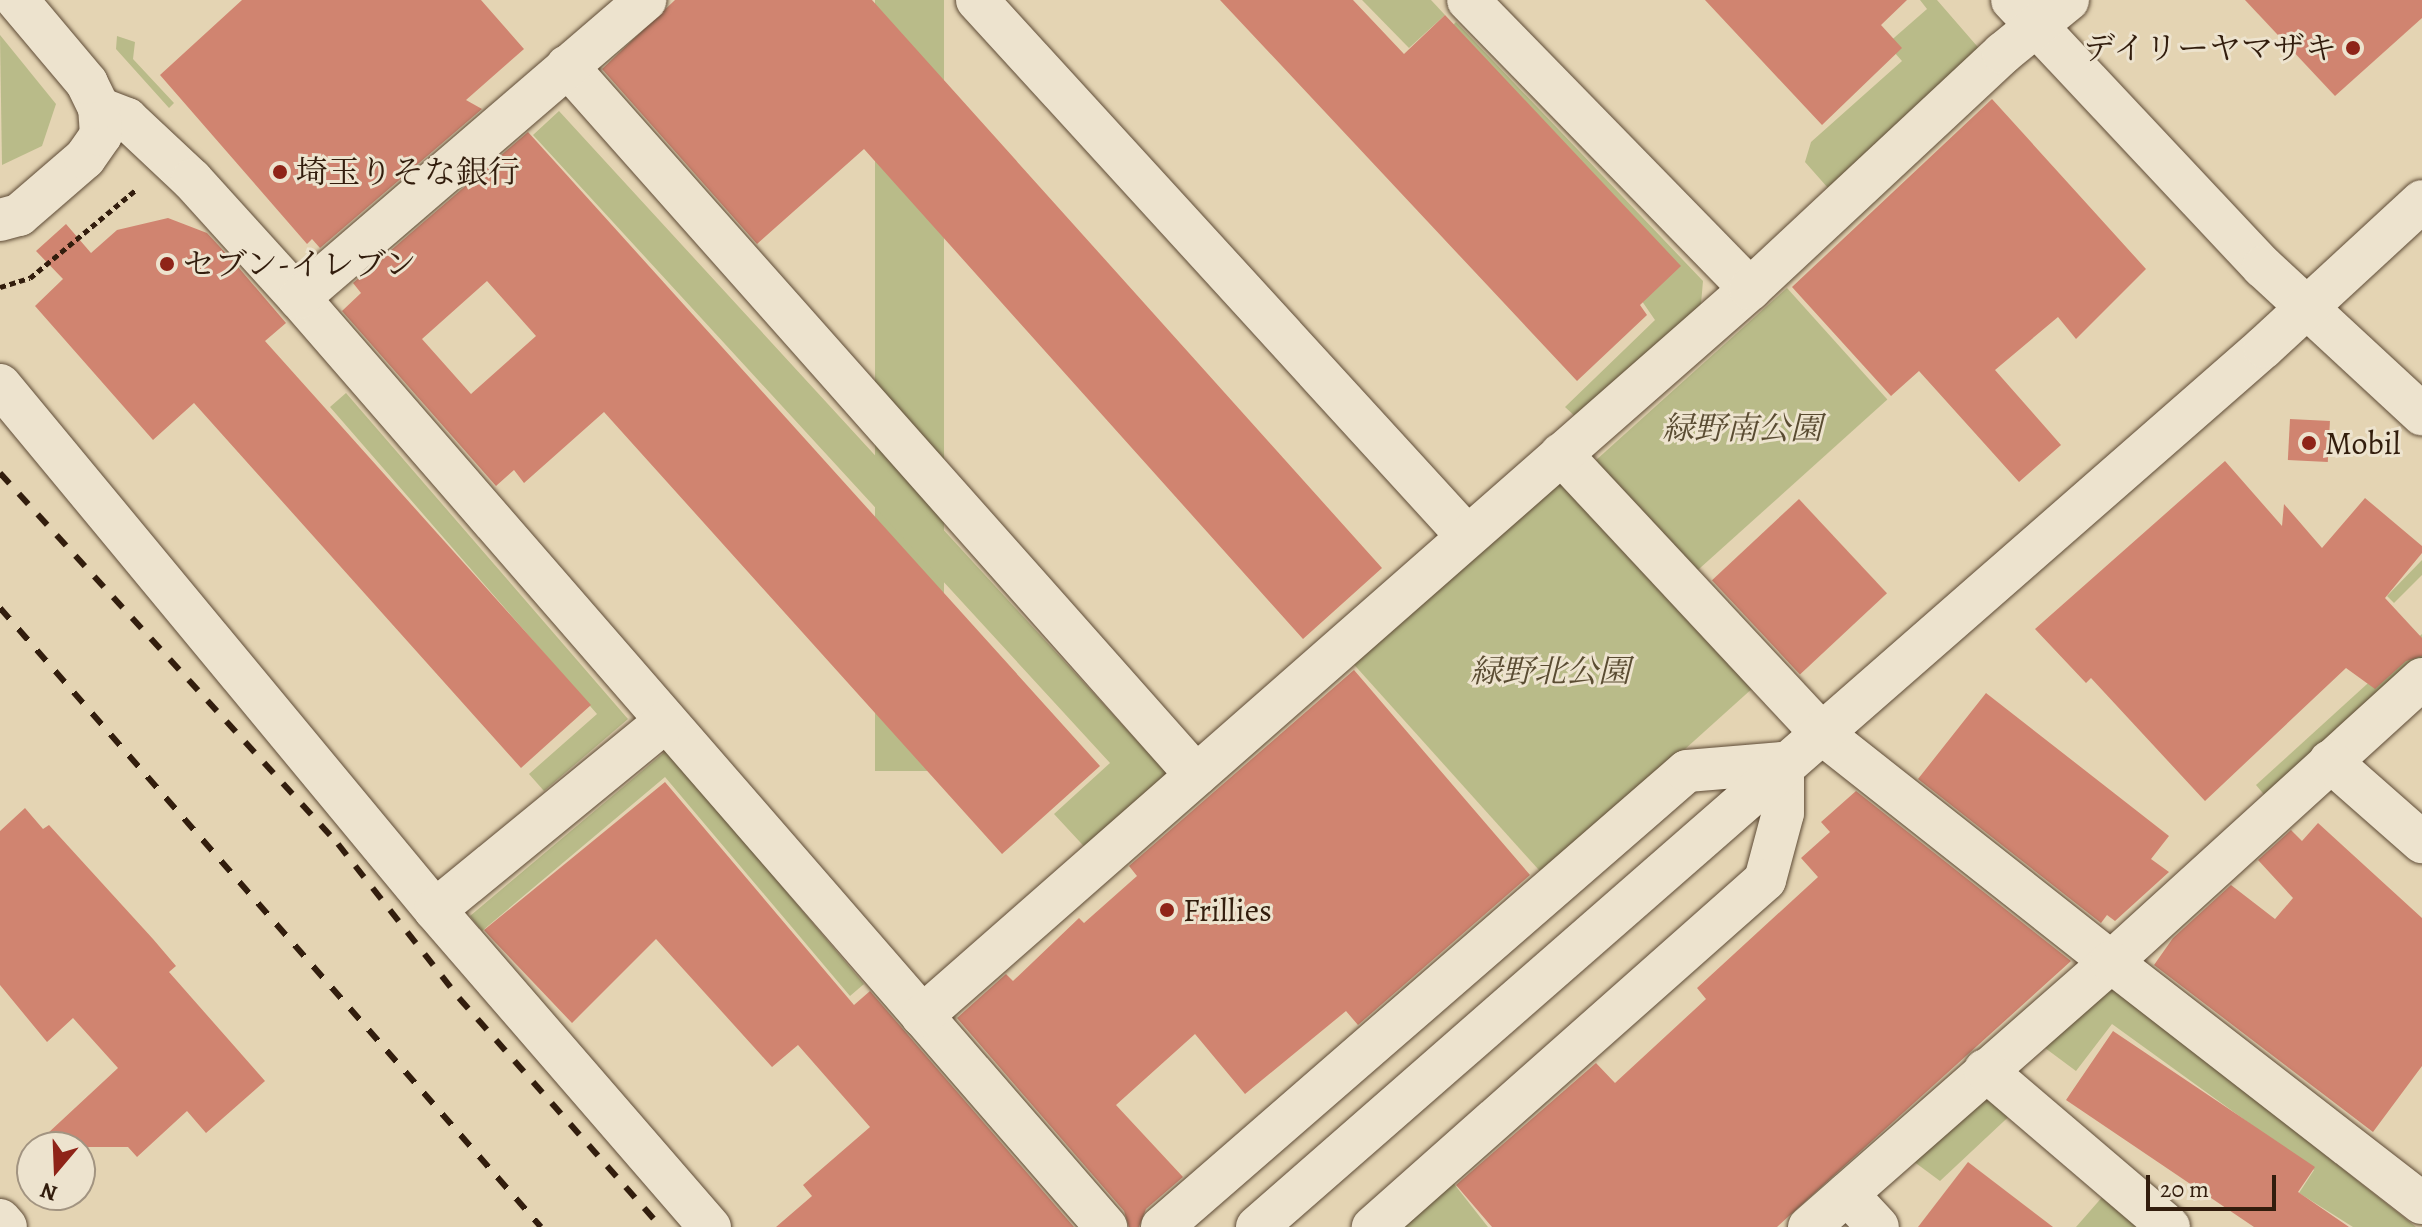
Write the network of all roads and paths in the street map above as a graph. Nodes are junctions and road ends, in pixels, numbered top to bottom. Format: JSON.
{"nodes":[{"id":1,"x":645,"y":0,"type":"edge"},
{"id":2,"x":977,"y":0,"type":"edge"},
{"id":3,"x":1468,"y":0,"type":"edge"},
{"id":4,"x":2068,"y":0,"type":"edge"},
{"id":5,"x":35,"y":6,"type":"edge"},
{"id":6,"x":2024,"y":13,"type":"edge"},
{"id":7,"x":567,"y":66,"type":"junction"},
{"id":8,"x":99,"y":108,"type":"junction"},
{"id":9,"x":142,"y":184,"type":"dead end"},
{"id":10,"x":2422,"y":201,"type":"edge"},
{"id":11,"x":0,"y":220,"type":"edge"},
{"id":12,"x":0,"y":287,"type":"edge"},
{"id":13,"x":1750,"y":289,"type":"junction"},
{"id":14,"x":299,"y":298,"type":"junction"},
{"id":15,"x":2305,"y":306,"type":"junction"},
{"id":16,"x":0,"y":385,"type":"edge"},
{"id":17,"x":2422,"y":414,"type":"edge"},
{"id":18,"x":1561,"y":454,"type":"junction"},
{"id":19,"x":1467,"y":536,"type":"junction"},
{"id":20,"x":2422,"y":679,"type":"edge"},
{"id":21,"x":666,"y":721,"type":"junction"},
{"id":22,"x":1820,"y":732,"type":"junction"},
{"id":23,"x":2330,"y":761,"type":"junction"},
{"id":24,"x":1783,"y":763,"type":"junction"},
{"id":25,"x":1196,"y":775,"type":"junction"},
{"id":26,"x":2422,"y":842,"type":"edge"},
{"id":27,"x":435,"y":910,"type":"junction"},
{"id":28,"x":2111,"y":962,"type":"junction"},
{"id":29,"x":922,"y":1016,"type":"junction"},
{"id":30,"x":1985,"y":1070,"type":"junction"},
{"id":31,"x":1847,"y":1194,"type":"junction"},
{"id":32,"x":2422,"y":1203,"type":"edge"},
{"id":33,"x":0,"y":1220,"type":"edge"},
{"id":34,"x":6,"y":1227,"type":"edge"},
{"id":35,"x":710,"y":1227,"type":"edge"},
{"id":36,"x":1106,"y":1227,"type":"edge"},
{"id":37,"x":1162,"y":1227,"type":"edge"},
{"id":38,"x":1257,"y":1227,"type":"edge"},
{"id":39,"x":1373,"y":1227,"type":"edge"},
{"id":40,"x":1809,"y":1227,"type":"edge"},
{"id":41,"x":1878,"y":1227,"type":"edge"},
{"id":42,"x":2169,"y":1227,"type":"edge"}],
"edges":[{"from":1,"to":7,"type":"street"},
{"from":2,"to":19,"type":"street"},
{"from":3,"to":13,"type":"street"},
{"from":4,"to":6,"type":"street"},
{"from":5,"to":8,"type":"street"},
{"from":6,"to":13,"type":"street"},
{"from":6,"to":15,"type":"street"},
{"from":7,"to":14,"type":"street"},
{"from":7,"to":25,"type":"street"},
{"from":8,"to":11,"type":"street"},
{"from":8,"to":14,"type":"street"},
{"from":9,"to":12,"type":"path"},
{"from":10,"to":15,"type":"street"},
{"from":13,"to":18,"type":"street"},
{"from":14,"to":21,"type":"street"},
{"from":15,"to":17,"type":"street"},
{"from":15,"to":22,"type":"street"},
{"from":16,"to":27,"type":"street"},
{"from":18,"to":19,"type":"street"},
{"from":18,"to":22,"type":"street"},
{"from":19,"to":25,"type":"street"},
{"from":20,"to":23,"type":"street"},
{"from":21,"to":27,"type":"street"},
{"from":21,"to":29,"type":"street"},
{"from":22,"to":24,"type":"street"},
{"from":22,"to":28,"type":"street"},
{"from":23,"to":26,"type":"street"},
{"from":23,"to":28,"type":"street"},
{"from":24,"to":37,"type":"street"},
{"from":24,"to":38,"type":"street"},
{"from":24,"to":39,"type":"street"},
{"from":25,"to":29,"type":"street"},
{"from":27,"to":35,"type":"street"},
{"from":28,"to":30,"type":"street"},
{"from":28,"to":32,"type":"street"},
{"from":29,"to":36,"type":"street"},
{"from":30,"to":31,"type":"street"},
{"from":30,"to":42,"type":"street"},
{"from":31,"to":40,"type":"street"},
{"from":31,"to":41,"type":"street"},
{"from":33,"to":34,"type":"street"}]}
